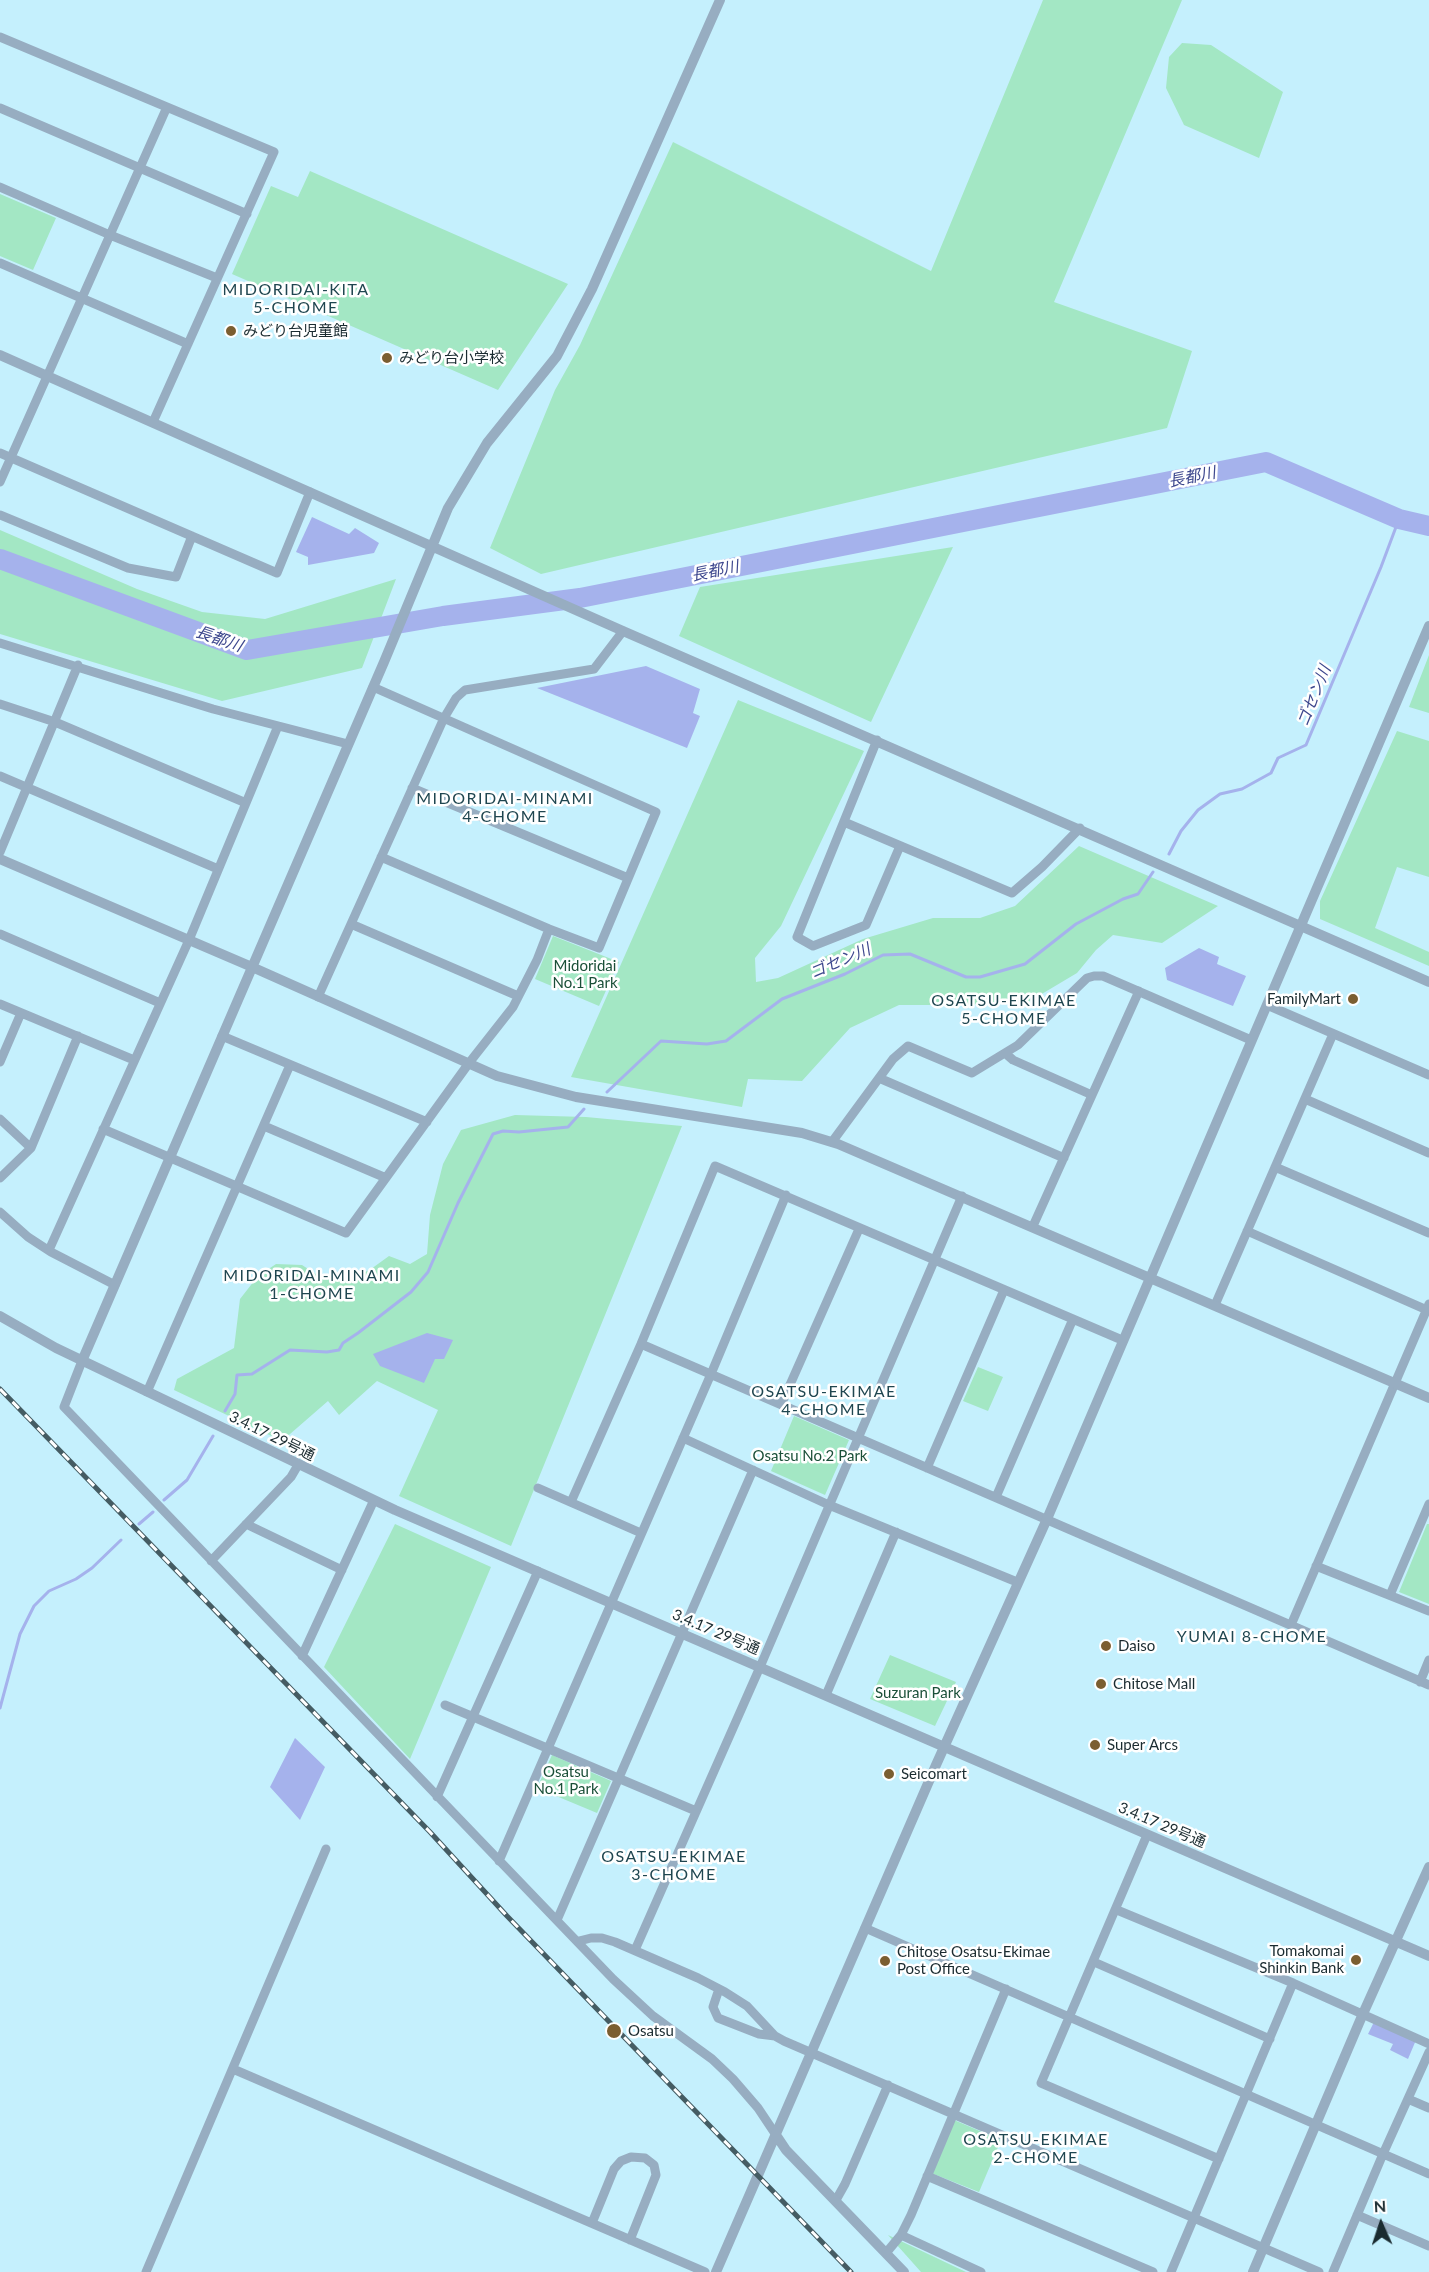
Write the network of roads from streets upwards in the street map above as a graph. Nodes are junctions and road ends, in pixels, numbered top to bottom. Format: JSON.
{"nodes":[{"id":1,"x":720,"y":0,"type":"edge"},
{"id":2,"x":0,"y":37,"type":"edge"},
{"id":3,"x":167,"y":107,"type":"junction"},
{"id":4,"x":0,"y":108,"type":"edge"},
{"id":5,"x":140,"y":168,"type":"junction"},
{"id":6,"x":0,"y":187,"type":"edge"},
{"id":7,"x":247,"y":214,"type":"junction"},
{"id":8,"x":110,"y":235,"type":"junction"},
{"id":9,"x":0,"y":262,"type":"edge"},
{"id":10,"x":217,"y":278,"type":"junction"},
{"id":11,"x":82,"y":298,"type":"junction"},
{"id":12,"x":188,"y":344,"type":"junction"},
{"id":13,"x":0,"y":355,"type":"edge"},
{"id":14,"x":47,"y":375,"type":"junction"},
{"id":15,"x":153,"y":422,"type":"junction"},
{"id":16,"x":0,"y":453,"type":"edge"},
{"id":17,"x":10,"y":457,"type":"junction"},
{"id":18,"x":0,"y":482,"type":"edge"},
{"id":19,"x":310,"y":492,"type":"junction"},
{"id":20,"x":0,"y":515,"type":"edge"},
{"id":21,"x":192,"y":536,"type":"junction"},
{"id":22,"x":431,"y":546,"type":"junction"},
{"id":23,"x":1429,"y":626,"type":"edge"},
{"id":24,"x":623,"y":631,"type":"junction"},
{"id":25,"x":0,"y":643,"type":"edge"},
{"id":26,"x":78,"y":665,"type":"junction"},
{"id":27,"x":373,"y":687,"type":"junction"},
{"id":28,"x":0,"y":704,"type":"edge"},
{"id":29,"x":444,"y":718,"type":"junction"},
{"id":30,"x":55,"y":722,"type":"junction"},
{"id":31,"x":278,"y":726,"type":"junction"},
{"id":32,"x":877,"y":740,"type":"junction"},
{"id":33,"x":348,"y":744,"type":"junction"},
{"id":34,"x":0,"y":776,"type":"edge"},
{"id":35,"x":27,"y":788,"type":"junction"},
{"id":36,"x":412,"y":788,"type":"junction"},
{"id":37,"x":246,"y":803,"type":"junction"},
{"id":38,"x":844,"y":822,"type":"junction"},
{"id":39,"x":1080,"y":828,"type":"junction"},
{"id":40,"x":900,"y":846,"type":"junction"},
{"id":41,"x":0,"y":852,"type":"edge"},
{"id":42,"x":381,"y":857,"type":"junction"},
{"id":43,"x":0,"y":859,"type":"edge"},
{"id":44,"x":218,"y":869,"type":"junction"},
{"id":45,"x":628,"y":879,"type":"junction"},
{"id":46,"x":351,"y":924,"type":"junction"},
{"id":47,"x":1300,"y":926,"type":"junction"},
{"id":48,"x":549,"y":929,"type":"junction"},
{"id":49,"x":0,"y":934,"type":"edge"},
{"id":50,"x":189,"y":940,"type":"junction"},
{"id":51,"x":252,"y":967,"type":"junction"},
{"id":52,"x":1429,"y":982,"type":"edge"},
{"id":53,"x":1139,"y":991,"type":"junction"},
{"id":54,"x":518,"y":996,"type":"junction"},
{"id":55,"x":318,"y":997,"type":"junction"},
{"id":56,"x":160,"y":1003,"type":"junction"},
{"id":57,"x":0,"y":1004,"type":"edge"},
{"id":58,"x":1267,"y":1005,"type":"junction"},
{"id":59,"x":21,"y":1013,"type":"junction"},
{"id":60,"x":1333,"y":1034,"type":"junction"},
{"id":61,"x":78,"y":1036,"type":"junction"},
{"id":62,"x":222,"y":1036,"type":"junction"},
{"id":63,"x":1251,"y":1040,"type":"junction"},
{"id":64,"x":1005,"y":1053,"type":"junction"},
{"id":65,"x":134,"y":1060,"type":"junction"},
{"id":66,"x":0,"y":1062,"type":"edge"},
{"id":67,"x":469,"y":1063,"type":"junction"},
{"id":68,"x":290,"y":1065,"type":"junction"},
{"id":69,"x":1429,"y":1076,"type":"edge"},
{"id":70,"x":879,"y":1078,"type":"junction"},
{"id":71,"x":1092,"y":1095,"type":"junction"},
{"id":72,"x":1305,"y":1100,"type":"junction"},
{"id":73,"x":0,"y":1119,"type":"edge"},
{"id":74,"x":427,"y":1122,"type":"junction"},
{"id":75,"x":264,"y":1126,"type":"junction"},
{"id":76,"x":103,"y":1129,"type":"junction"},
{"id":77,"x":832,"y":1142,"type":"junction"},
{"id":78,"x":31,"y":1148,"type":"junction"},
{"id":79,"x":1429,"y":1153,"type":"edge"},
{"id":80,"x":170,"y":1158,"type":"junction"},
{"id":81,"x":1064,"y":1158,"type":"junction"},
{"id":82,"x":1275,"y":1167,"type":"junction"},
{"id":83,"x":0,"y":1178,"type":"edge"},
{"id":84,"x":386,"y":1178,"type":"junction"},
{"id":85,"x":237,"y":1186,"type":"junction"},
{"id":86,"x":786,"y":1196,"type":"junction"},
{"id":87,"x":962,"y":1196,"type":"junction"},
{"id":88,"x":0,"y":1212,"type":"edge"},
{"id":89,"x":1033,"y":1227,"type":"junction"},
{"id":90,"x":858,"y":1229,"type":"junction"},
{"id":91,"x":1247,"y":1232,"type":"junction"},
{"id":92,"x":1429,"y":1233,"type":"edge"},
{"id":93,"x":49,"y":1251,"type":"junction"},
{"id":94,"x":934,"y":1260,"type":"junction"},
{"id":95,"x":1149,"y":1277,"type":"junction"},
{"id":96,"x":115,"y":1286,"type":"junction"},
{"id":97,"x":1004,"y":1290,"type":"junction"},
{"id":98,"x":1215,"y":1305,"type":"junction"},
{"id":99,"x":1428,"y":1308,"type":"edge"},
{"id":100,"x":0,"y":1316,"type":"edge"},
{"id":101,"x":1074,"y":1320,"type":"junction"},
{"id":102,"x":1122,"y":1340,"type":"junction"},
{"id":103,"x":641,"y":1344,"type":"junction"},
{"id":104,"x":82,"y":1361,"type":"junction"},
{"id":105,"x":711,"y":1374,"type":"junction"},
{"id":106,"x":1394,"y":1383,"type":"junction"},
{"id":107,"x":147,"y":1392,"type":"junction"},
{"id":108,"x":1429,"y":1398,"type":"edge"},
{"id":109,"x":781,"y":1405,"type":"junction"},
{"id":110,"x":683,"y":1438,"type":"junction"},
{"id":111,"x":858,"y":1438,"type":"junction"},
{"id":112,"x":298,"y":1465,"type":"junction"},
{"id":113,"x":927,"y":1468,"type":"junction"},
{"id":114,"x":753,"y":1470,"type":"junction"},
{"id":115,"x":538,"y":1488,"type":"dead end"},
{"id":116,"x":996,"y":1497,"type":"junction"},
{"id":117,"x":374,"y":1500,"type":"junction"},
{"id":118,"x":571,"y":1502,"type":"junction"},
{"id":119,"x":1429,"y":1504,"type":"edge"},
{"id":120,"x":829,"y":1505,"type":"junction"},
{"id":121,"x":1047,"y":1519,"type":"junction"},
{"id":122,"x":246,"y":1524,"type":"junction"},
{"id":123,"x":896,"y":1532,"type":"junction"},
{"id":124,"x":641,"y":1533,"type":"junction"},
{"id":125,"x":211,"y":1561,"type":"junction"},
{"id":126,"x":1316,"y":1566,"type":"junction"},
{"id":127,"x":342,"y":1570,"type":"junction"},
{"id":128,"x":538,"y":1571,"type":"junction"},
{"id":129,"x":1017,"y":1582,"type":"junction"},
{"id":130,"x":1390,"y":1595,"type":"junction"},
{"id":131,"x":610,"y":1603,"type":"junction"},
{"id":132,"x":1429,"y":1611,"type":"edge"},
{"id":133,"x":1291,"y":1625,"type":"junction"},
{"id":134,"x":682,"y":1634,"type":"junction"},
{"id":135,"x":302,"y":1656,"type":"junction"},
{"id":136,"x":1429,"y":1660,"type":"edge"},
{"id":137,"x":760,"y":1667,"type":"junction"},
{"id":138,"x":1424,"y":1684,"type":"edge"},
{"id":139,"x":826,"y":1695,"type":"junction"},
{"id":140,"x":445,"y":1705,"type":"dead end"},
{"id":141,"x":473,"y":1717,"type":"junction"},
{"id":142,"x":944,"y":1747,"type":"junction"},
{"id":143,"x":548,"y":1748,"type":"junction"},
{"id":144,"x":619,"y":1778,"type":"junction"},
{"id":145,"x":437,"y":1797,"type":"junction"},
{"id":146,"x":696,"y":1811,"type":"junction"},
{"id":147,"x":1147,"y":1835,"type":"junction"},
{"id":148,"x":326,"y":1849,"type":"dead end"},
{"id":149,"x":499,"y":1861,"type":"junction"},
{"id":150,"x":1429,"y":1867,"type":"edge"},
{"id":151,"x":1117,"y":1910,"type":"junction"},
{"id":152,"x":557,"y":1920,"type":"junction"},
{"id":153,"x":865,"y":1928,"type":"junction"},
{"id":154,"x":579,"y":1941,"type":"junction"},
{"id":155,"x":1395,"y":1942,"type":"junction"},
{"id":156,"x":635,"y":1950,"type":"junction"},
{"id":157,"x":1429,"y":1956,"type":"edge"},
{"id":158,"x":1094,"y":1962,"type":"junction"},
{"id":159,"x":1293,"y":1983,"type":"junction"},
{"id":160,"x":719,"y":1989,"type":"junction"},
{"id":161,"x":1006,"y":1989,"type":"junction"},
{"id":162,"x":1362,"y":2016,"type":"junction"},
{"id":163,"x":1069,"y":2017,"type":"junction"},
{"id":164,"x":775,"y":2036,"type":"junction"},
{"id":165,"x":1270,"y":2038,"type":"junction"},
{"id":166,"x":1429,"y":2044,"type":"edge"},
{"id":167,"x":812,"y":2052,"type":"junction"},
{"id":168,"x":1429,"y":2052,"type":"edge"},
{"id":169,"x":233,"y":2069,"type":"junction"},
{"id":170,"x":888,"y":2085,"type":"junction"},
{"id":171,"x":1246,"y":2094,"type":"junction"},
{"id":172,"x":1408,"y":2099,"type":"junction"},
{"id":173,"x":1429,"y":2108,"type":"edge"},
{"id":174,"x":953,"y":2113,"type":"junction"},
{"id":175,"x":1316,"y":2124,"type":"junction"},
{"id":176,"x":776,"y":2135,"type":"junction"},
{"id":177,"x":1383,"y":2154,"type":"junction"},
{"id":178,"x":1219,"y":2158,"type":"junction"},
{"id":179,"x":1429,"y":2174,"type":"edge"},
{"id":180,"x":927,"y":2176,"type":"junction"},
{"id":181,"x":836,"y":2200,"type":"junction"},
{"id":182,"x":1357,"y":2215,"type":"junction"},
{"id":183,"x":1194,"y":2218,"type":"junction"},
{"id":184,"x":592,"y":2223,"type":"junction"},
{"id":185,"x":901,"y":2235,"type":"junction"},
{"id":186,"x":630,"y":2240,"type":"junction"},
{"id":187,"x":1429,"y":2246,"type":"edge"},
{"id":188,"x":1263,"y":2248,"type":"junction"},
{"id":189,"x":886,"y":2253,"type":"junction"},
{"id":190,"x":146,"y":2272,"type":"edge"},
{"id":191,"x":705,"y":2272,"type":"edge"},
{"id":192,"x":716,"y":2272,"type":"edge"},
{"id":193,"x":904,"y":2272,"type":"edge"},
{"id":194,"x":981,"y":2272,"type":"edge"},
{"id":195,"x":1153,"y":2272,"type":"edge"},
{"id":196,"x":1171,"y":2272,"type":"edge"},
{"id":197,"x":1253,"y":2272,"type":"edge"},
{"id":198,"x":1318,"y":2272,"type":"edge"},
{"id":199,"x":1333,"y":2272,"type":"edge"}],
"edges":[{"from":1,"to":22,"type":"street"},
{"from":2,"to":3,"type":"street"},
{"from":3,"to":5,"type":"street"},
{"from":3,"to":7,"type":"street"},
{"from":4,"to":5,"type":"street"},
{"from":5,"to":7,"type":"street"},
{"from":5,"to":8,"type":"street"},
{"from":6,"to":8,"type":"street"},
{"from":7,"to":10,"type":"street"},
{"from":8,"to":10,"type":"street"},
{"from":8,"to":11,"type":"street"},
{"from":9,"to":11,"type":"street"},
{"from":10,"to":12,"type":"street"},
{"from":11,"to":12,"type":"street"},
{"from":11,"to":14,"type":"street"},
{"from":12,"to":15,"type":"street"},
{"from":13,"to":14,"type":"street"},
{"from":14,"to":15,"type":"street"},
{"from":14,"to":17,"type":"street"},
{"from":15,"to":19,"type":"street"},
{"from":16,"to":17,"type":"street"},
{"from":17,"to":18,"type":"street"},
{"from":17,"to":21,"type":"street"},
{"from":19,"to":21,"type":"street"},
{"from":19,"to":22,"type":"street"},
{"from":20,"to":21,"type":"street"},
{"from":22,"to":24,"type":"street"},
{"from":22,"to":27,"type":"street"},
{"from":23,"to":47,"type":"street"},
{"from":24,"to":29,"type":"street"},
{"from":24,"to":32,"type":"street"},
{"from":25,"to":26,"type":"street"},
{"from":26,"to":30,"type":"street"},
{"from":26,"to":31,"type":"street"},
{"from":27,"to":29,"type":"street"},
{"from":27,"to":33,"type":"street"},
{"from":28,"to":30,"type":"street"},
{"from":29,"to":36,"type":"street"},
{"from":29,"to":45,"type":"street"},
{"from":30,"to":35,"type":"street"},
{"from":30,"to":37,"type":"street"},
{"from":31,"to":33,"type":"street"},
{"from":31,"to":37,"type":"street"},
{"from":32,"to":38,"type":"street"},
{"from":32,"to":39,"type":"street"},
{"from":33,"to":51,"type":"street"},
{"from":34,"to":35,"type":"street"},
{"from":35,"to":41,"type":"street"},
{"from":35,"to":44,"type":"street"},
{"from":36,"to":42,"type":"street"},
{"from":36,"to":45,"type":"street"},
{"from":37,"to":44,"type":"street"},
{"from":38,"to":40,"type":"street"},
{"from":38,"to":40,"type":"street"},
{"from":39,"to":40,"type":"street"},
{"from":39,"to":47,"type":"street"},
{"from":42,"to":46,"type":"street"},
{"from":42,"to":48,"type":"street"},
{"from":43,"to":50,"type":"street"},
{"from":44,"to":50,"type":"street"},
{"from":45,"to":48,"type":"street"},
{"from":46,"to":54,"type":"street"},
{"from":46,"to":55,"type":"street"},
{"from":47,"to":52,"type":"street"},
{"from":47,"to":58,"type":"street"},
{"from":48,"to":54,"type":"street"},
{"from":49,"to":56,"type":"street"},
{"from":50,"to":51,"type":"street"},
{"from":50,"to":56,"type":"street"},
{"from":51,"to":55,"type":"street"},
{"from":51,"to":62,"type":"street"},
{"from":53,"to":63,"type":"street"},
{"from":53,"to":64,"type":"street"},
{"from":53,"to":71,"type":"street"},
{"from":54,"to":67,"type":"street"},
{"from":55,"to":67,"type":"street"},
{"from":56,"to":65,"type":"street"},
{"from":57,"to":59,"type":"street"},
{"from":58,"to":60,"type":"street"},
{"from":58,"to":63,"type":"street"},
{"from":59,"to":61,"type":"street"},
{"from":59,"to":66,"type":"street"},
{"from":60,"to":69,"type":"street"},
{"from":60,"to":72,"type":"street"},
{"from":61,"to":65,"type":"street"},
{"from":61,"to":78,"type":"street"},
{"from":62,"to":68,"type":"street"},
{"from":62,"to":80,"type":"street"},
{"from":63,"to":95,"type":"street"},
{"from":64,"to":70,"type":"street"},
{"from":64,"to":71,"type":"street"},
{"from":65,"to":76,"type":"street"},
{"from":67,"to":74,"type":"street"},
{"from":67,"to":77,"type":"street"},
{"from":68,"to":74,"type":"street"},
{"from":68,"to":75,"type":"street"},
{"from":70,"to":77,"type":"street"},
{"from":70,"to":81,"type":"street"},
{"from":71,"to":81,"type":"street"},
{"from":72,"to":79,"type":"street"},
{"from":72,"to":82,"type":"street"},
{"from":73,"to":78,"type":"street"},
{"from":74,"to":84,"type":"street"},
{"from":75,"to":84,"type":"street"},
{"from":75,"to":85,"type":"street"},
{"from":76,"to":80,"type":"street"},
{"from":76,"to":93,"type":"street"},
{"from":77,"to":87,"type":"street"},
{"from":78,"to":83,"type":"street"},
{"from":80,"to":85,"type":"street"},
{"from":80,"to":96,"type":"street"},
{"from":81,"to":89,"type":"street"},
{"from":82,"to":91,"type":"street"},
{"from":82,"to":92,"type":"street"},
{"from":84,"to":85,"type":"street"},
{"from":85,"to":107,"type":"street"},
{"from":86,"to":90,"type":"street"},
{"from":86,"to":103,"type":"street"},
{"from":86,"to":105,"type":"street"},
{"from":87,"to":89,"type":"street"},
{"from":87,"to":94,"type":"street"},
{"from":88,"to":93,"type":"street"},
{"from":89,"to":95,"type":"street"},
{"from":90,"to":94,"type":"street"},
{"from":90,"to":109,"type":"street"},
{"from":91,"to":98,"type":"street"},
{"from":91,"to":99,"type":"street"},
{"from":93,"to":96,"type":"street"},
{"from":94,"to":97,"type":"street"},
{"from":94,"to":111,"type":"street"},
{"from":95,"to":98,"type":"street"},
{"from":95,"to":102,"type":"street"},
{"from":96,"to":104,"type":"street"},
{"from":97,"to":101,"type":"street"},
{"from":97,"to":113,"type":"street"},
{"from":98,"to":106,"type":"street"},
{"from":99,"to":106,"type":"street"},
{"from":100,"to":104,"type":"street","name":"3.4.17 29号通"},
{"from":101,"to":102,"type":"street"},
{"from":101,"to":116,"type":"street"},
{"from":102,"to":121,"type":"street"},
{"from":103,"to":105,"type":"street"},
{"from":103,"to":118,"type":"street"},
{"from":104,"to":107,"type":"street","name":"3.4.17 29号通"},
{"from":104,"to":125,"type":"street"},
{"from":105,"to":109,"type":"street"},
{"from":105,"to":110,"type":"street"},
{"from":106,"to":108,"type":"street"},
{"from":106,"to":126,"type":"street"},
{"from":107,"to":112,"type":"street","name":"3.4.17 29号通"},
{"from":109,"to":111,"type":"street"},
{"from":110,"to":114,"type":"street"},
{"from":110,"to":124,"type":"street"},
{"from":111,"to":113,"type":"street"},
{"from":111,"to":120,"type":"street"},
{"from":112,"to":117,"type":"street","name":"3.4.17 29号通"},
{"from":112,"to":122,"type":"street"},
{"from":113,"to":116,"type":"street"},
{"from":114,"to":120,"type":"street"},
{"from":114,"to":134,"type":"street"},
{"from":115,"to":118,"type":"street"},
{"from":116,"to":121,"type":"street"},
{"from":117,"to":127,"type":"street"},
{"from":117,"to":128,"type":"street","name":"3.4.17 29号通"},
{"from":118,"to":124,"type":"street"},
{"from":119,"to":130,"type":"street"},
{"from":120,"to":123,"type":"street"},
{"from":120,"to":137,"type":"street"},
{"from":121,"to":129,"type":"street"},
{"from":121,"to":133,"type":"street"},
{"from":122,"to":125,"type":"street"},
{"from":122,"to":127,"type":"street"},
{"from":123,"to":129,"type":"street"},
{"from":123,"to":139,"type":"street"},
{"from":124,"to":131,"type":"street"},
{"from":125,"to":135,"type":"street"},
{"from":126,"to":130,"type":"street"},
{"from":126,"to":133,"type":"street"},
{"from":127,"to":135,"type":"street"},
{"from":128,"to":131,"type":"street","name":"3.4.17 29号通"},
{"from":128,"to":141,"type":"street"},
{"from":129,"to":142,"type":"street"},
{"from":130,"to":132,"type":"street"},
{"from":131,"to":134,"type":"street","name":"3.4.17 29号通"},
{"from":131,"to":143,"type":"street"},
{"from":133,"to":138,"type":"street"},
{"from":134,"to":137,"type":"street","name":"3.4.17 29号通"},
{"from":134,"to":144,"type":"street"},
{"from":135,"to":145,"type":"street"},
{"from":136,"to":138,"type":"street"},
{"from":137,"to":139,"type":"street","name":"3.4.17 29号通"},
{"from":137,"to":146,"type":"street"},
{"from":139,"to":142,"type":"street","name":"3.4.17 29号通"},
{"from":140,"to":141,"type":"street"},
{"from":141,"to":143,"type":"street"},
{"from":141,"to":145,"type":"street"},
{"from":142,"to":147,"type":"street","name":"3.4.17 29号通"},
{"from":142,"to":153,"type":"street"},
{"from":143,"to":144,"type":"street"},
{"from":143,"to":149,"type":"street"},
{"from":144,"to":146,"type":"street"},
{"from":144,"to":152,"type":"street"},
{"from":145,"to":149,"type":"street"},
{"from":146,"to":156,"type":"street"},
{"from":147,"to":151,"type":"street"},
{"from":147,"to":155,"type":"street","name":"3.4.17 29号通"},
{"from":148,"to":169,"type":"street"},
{"from":149,"to":152,"type":"street"},
{"from":150,"to":155,"type":"street"},
{"from":151,"to":158,"type":"street"},
{"from":151,"to":159,"type":"street"},
{"from":152,"to":154,"type":"street"},
{"from":153,"to":161,"type":"street"},
{"from":153,"to":167,"type":"street"},
{"from":154,"to":156,"type":"street"},
{"from":154,"to":176,"type":"street"},
{"from":155,"to":157,"type":"street","name":"3.4.17 29号通"},
{"from":155,"to":162,"type":"street"},
{"from":156,"to":160,"type":"street"},
{"from":158,"to":163,"type":"street"},
{"from":158,"to":165,"type":"street"},
{"from":159,"to":162,"type":"street"},
{"from":159,"to":165,"type":"street"},
{"from":160,"to":164,"type":"street"},
{"from":160,"to":164,"type":"street"},
{"from":161,"to":163,"type":"street"},
{"from":161,"to":174,"type":"street"},
{"from":162,"to":166,"type":"street"},
{"from":162,"to":175,"type":"street"},
{"from":163,"to":171,"type":"street"},
{"from":163,"to":178,"type":"street"},
{"from":164,"to":167,"type":"street"},
{"from":165,"to":171,"type":"street"},
{"from":167,"to":170,"type":"street"},
{"from":167,"to":176,"type":"street"},
{"from":168,"to":172,"type":"street"},
{"from":169,"to":184,"type":"street"},
{"from":169,"to":190,"type":"street"},
{"from":170,"to":174,"type":"street"},
{"from":170,"to":181,"type":"street"},
{"from":171,"to":175,"type":"street"},
{"from":171,"to":178,"type":"street"},
{"from":172,"to":173,"type":"street"},
{"from":172,"to":177,"type":"street"},
{"from":174,"to":180,"type":"street"},
{"from":174,"to":183,"type":"street"},
{"from":175,"to":177,"type":"street"},
{"from":175,"to":188,"type":"street"},
{"from":176,"to":181,"type":"street"},
{"from":176,"to":192,"type":"street"},
{"from":177,"to":179,"type":"street"},
{"from":177,"to":182,"type":"street"},
{"from":178,"to":183,"type":"street"},
{"from":180,"to":185,"type":"street"},
{"from":180,"to":195,"type":"street"},
{"from":181,"to":189,"type":"street"},
{"from":182,"to":187,"type":"street"},
{"from":182,"to":199,"type":"street"},
{"from":183,"to":188,"type":"street"},
{"from":183,"to":196,"type":"street"},
{"from":184,"to":186,"type":"street"},
{"from":184,"to":186,"type":"street"},
{"from":185,"to":189,"type":"street"},
{"from":185,"to":194,"type":"street"},
{"from":186,"to":191,"type":"street"},
{"from":188,"to":197,"type":"street"},
{"from":188,"to":198,"type":"street"},
{"from":189,"to":193,"type":"street"}]}
